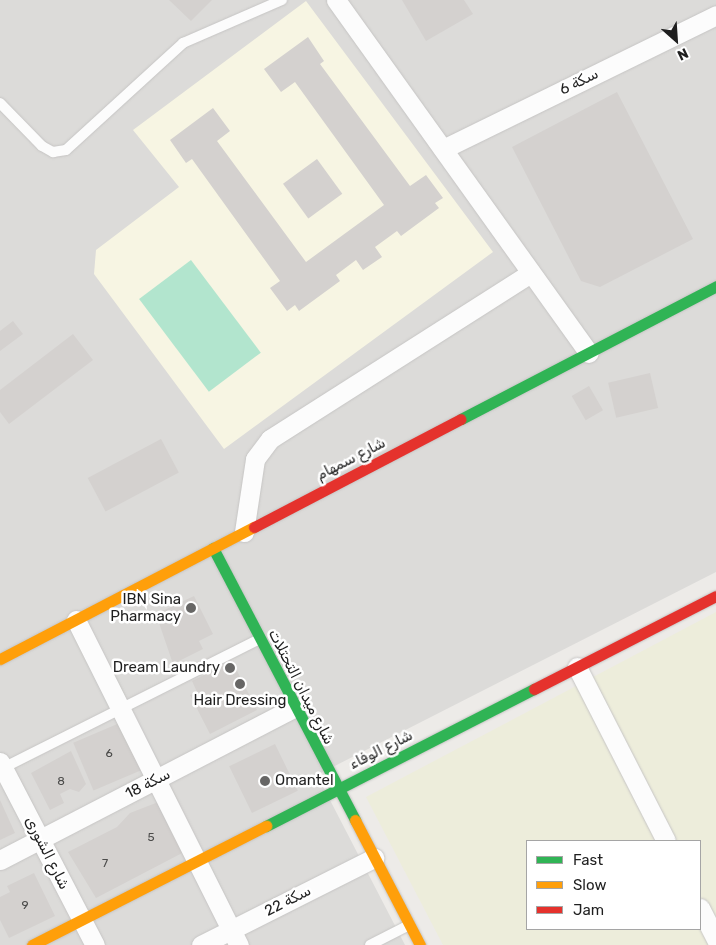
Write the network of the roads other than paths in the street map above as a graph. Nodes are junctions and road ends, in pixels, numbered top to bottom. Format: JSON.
{"nodes":[{"id":1,"x":282,"y":0,"type":"edge"},
{"id":2,"x":336,"y":0,"type":"edge"},
{"id":3,"x":716,"y":15,"type":"edge"},
{"id":4,"x":0,"y":104,"type":"edge"},
{"id":5,"x":443,"y":149,"type":"junction"},
{"id":6,"x":531,"y":273,"type":"junction"},
{"id":7,"x":716,"y":286,"type":"edge"},
{"id":8,"x":589,"y":353,"type":"junction"},
{"id":9,"x":244,"y":532,"type":"junction"},
{"id":10,"x":213,"y":548,"type":"junction"},
{"id":11,"x":716,"y":596,"type":"edge"},
{"id":12,"x":76,"y":620,"type":"junction"},
{"id":13,"x":260,"y":639,"type":"junction"},
{"id":14,"x":0,"y":659,"type":"edge"},
{"id":15,"x":577,"y":667,"type":"junction"},
{"id":16,"x":295,"y":708,"type":"junction"},
{"id":17,"x":120,"y":709,"type":"junction"},
{"id":18,"x":1,"y":767,"type":"edge"},
{"id":19,"x":156,"y":779,"type":"junction"},
{"id":20,"x":337,"y":790,"type":"junction"},
{"id":21,"x":40,"y":839,"type":"junction"},
{"id":22,"x":665,"y":840,"type":"edge"},
{"id":23,"x":374,"y":858,"type":"junction"},
{"id":24,"x":0,"y":860,"type":"edge"},
{"id":25,"x":197,"y":861,"type":"junction"},
{"id":26,"x":701,"y":910,"type":"edge"},
{"id":27,"x":82,"y":920,"type":"junction"},
{"id":28,"x":410,"y":924,"type":"junction"},
{"id":29,"x":236,"y":937,"type":"edge"},
{"id":30,"x":716,"y":940,"type":"edge"},
{"id":31,"x":32,"y":945,"type":"edge"},
{"id":32,"x":95,"y":945,"type":"edge"},
{"id":33,"x":201,"y":945,"type":"edge"},
{"id":34,"x":370,"y":945,"type":"edge"},
{"id":35,"x":420,"y":945,"type":"edge"}],
"edges":[{"from":1,"to":4,"type":"lane"},
{"from":2,"to":5,"type":"street"},
{"from":3,"to":5,"type":"street","name":"سكة 6"},
{"from":5,"to":6,"type":"street"},
{"from":6,"to":8,"type":"street"},
{"from":6,"to":9,"type":"street"},
{"from":7,"to":8,"type":"street","name":"شارع سمهام"},
{"from":8,"to":9,"type":"street","name":"شارع سمهام"},
{"from":9,"to":10,"type":"street","name":"شارع سمهام"},
{"from":10,"to":12,"type":"street","name":"شارع سمهام"},
{"from":10,"to":13,"type":"street","name":"شارع ميدان التحتلات"},
{"from":11,"to":15,"type":"street","name":"شارع الوفاء"},
{"from":12,"to":14,"type":"street","name":"شارع سمهام"},
{"from":12,"to":17,"type":"street"},
{"from":13,"to":16,"type":"street","name":"شارع ميدان التحتلات"},
{"from":13,"to":17,"type":"lane"},
{"from":15,"to":20,"type":"street","name":"شارع الوفاء"},
{"from":15,"to":22,"type":"street"},
{"from":16,"to":19,"type":"street","name":"سكة 18"},
{"from":16,"to":20,"type":"street","name":"شارع ميدان التحتلات"},
{"from":17,"to":18,"type":"lane"},
{"from":17,"to":19,"type":"street"},
{"from":18,"to":21,"type":"street","name":"شارع الشورى"},
{"from":19,"to":21,"type":"street","name":"سكة 18"},
{"from":19,"to":25,"type":"street"},
{"from":20,"to":23,"type":"street","name":"شارع ميدان التحتلات"},
{"from":20,"to":25,"type":"street","name":"شارع الوفاء"},
{"from":21,"to":24,"type":"street","name":"سكة 18"},
{"from":21,"to":27,"type":"street","name":"شارع الشورى"},
{"from":23,"to":28,"type":"street","name":"شارع ميدان التحتلات"},
{"from":23,"to":29,"type":"street","name":"سكة 22"},
{"from":25,"to":27,"type":"street","name":"شارع الوفاء"},
{"from":25,"to":29,"type":"street"},
{"from":26,"to":30,"type":"street"},
{"from":27,"to":31,"type":"street","name":"شارع الوفاء"},
{"from":27,"to":32,"type":"street","name":"شارع الشورى"},
{"from":28,"to":34,"type":"lane"},
{"from":28,"to":35,"type":"street","name":"شارع ميدان التحتلات"},
{"from":29,"to":33,"type":"street","name":"سكة 22"}]}
